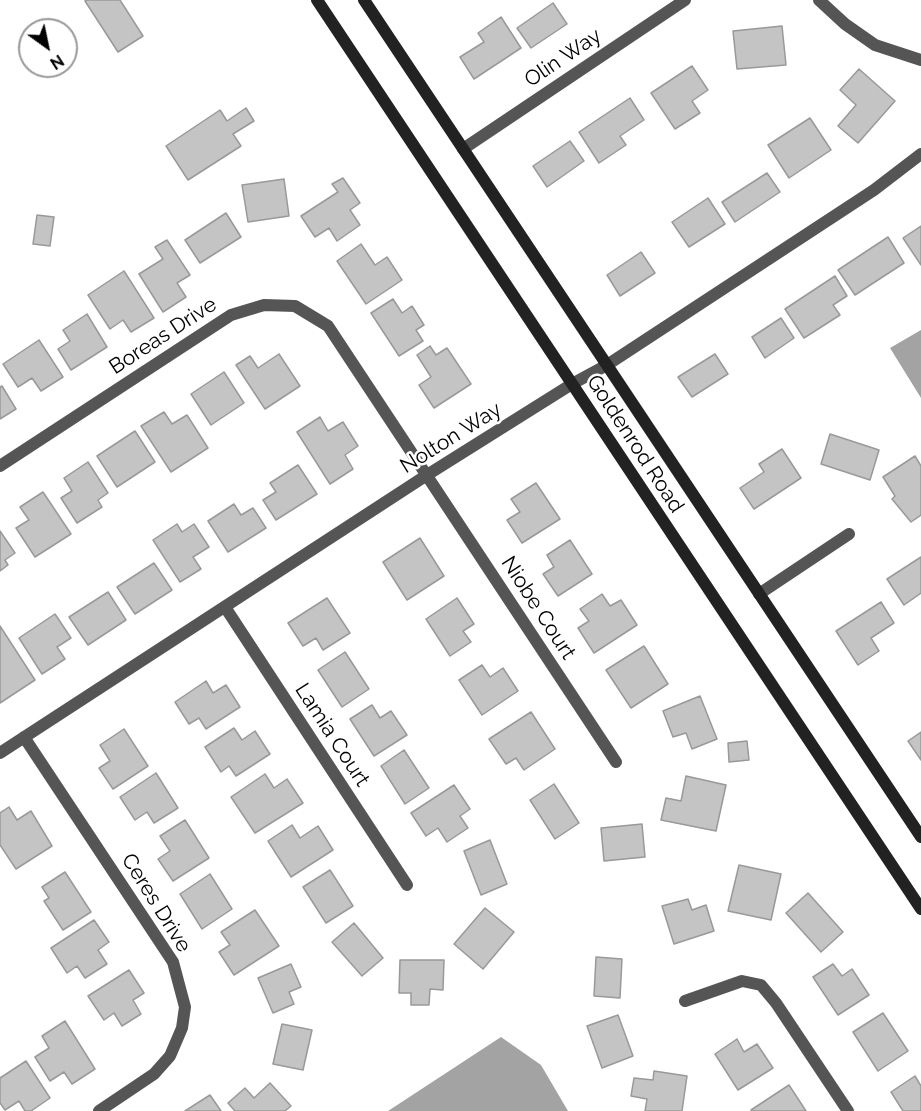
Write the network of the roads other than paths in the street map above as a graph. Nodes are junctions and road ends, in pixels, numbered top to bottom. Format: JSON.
{"nodes":[{"id":1,"x":317,"y":0,"type":"edge"},
{"id":2,"x":364,"y":0,"type":"edge"},
{"id":3,"x":685,"y":0,"type":"edge"},
{"id":4,"x":819,"y":0,"type":"edge"},
{"id":5,"x":921,"y":60,"type":"edge"},
{"id":6,"x":463,"y":149,"type":"junction"},
{"id":7,"x":921,"y":154,"type":"edge"},
{"id":8,"x":607,"y":365,"type":"junction"},
{"id":9,"x":572,"y":384,"type":"junction"},
{"id":10,"x":0,"y":466,"type":"edge"},
{"id":11,"x":427,"y":475,"type":"junction"},
{"id":12,"x":849,"y":534,"type":"dead end"},
{"id":13,"x":759,"y":594,"type":"junction"},
{"id":14,"x":225,"y":607,"type":"junction"},
{"id":15,"x":24,"y":737,"type":"junction"},
{"id":16,"x":0,"y":753,"type":"edge"},
{"id":17,"x":616,"y":762,"type":"dead end"},
{"id":18,"x":921,"y":837,"type":"edge"},
{"id":19,"x":407,"y":885,"type":"dead end"},
{"id":20,"x":921,"y":909,"type":"edge"},
{"id":21,"x":685,"y":1000,"type":"dead end"},
{"id":22,"x":99,"y":1111,"type":"edge"},
{"id":23,"x":848,"y":1111,"type":"edge"}],
"edges":[{"from":1,"to":9,"type":"main road","name":"Goldenrod Road"},
{"from":2,"to":6,"type":"main road","name":"Goldenrod Road"},
{"from":3,"to":6,"type":"street","name":"Olin Way"},
{"from":4,"to":5,"type":"street"},
{"from":6,"to":8,"type":"main road","name":"Goldenrod Road"},
{"from":7,"to":8,"type":"street","name":"Nolton Way"},
{"from":8,"to":9,"type":"street","name":"Nolton Way"},
{"from":8,"to":13,"type":"main road","name":"Goldenrod Road"},
{"from":9,"to":11,"type":"street","name":"Nolton Way"},
{"from":9,"to":20,"type":"main road","name":"Goldenrod Road"},
{"from":10,"to":11,"type":"street","name":"Boreas Drive"},
{"from":11,"to":14,"type":"street","name":"Nolton Way"},
{"from":11,"to":17,"type":"street","name":"Niobe Court"},
{"from":12,"to":13,"type":"street"},
{"from":13,"to":18,"type":"main road","name":"Goldenrod Road"},
{"from":14,"to":15,"type":"street","name":"Nolton Way"},
{"from":14,"to":19,"type":"street","name":"Lamia Court"},
{"from":15,"to":16,"type":"street","name":"Nolton Way"},
{"from":15,"to":22,"type":"street","name":"Ceres Drive"},
{"from":21,"to":23,"type":"street"}]}
